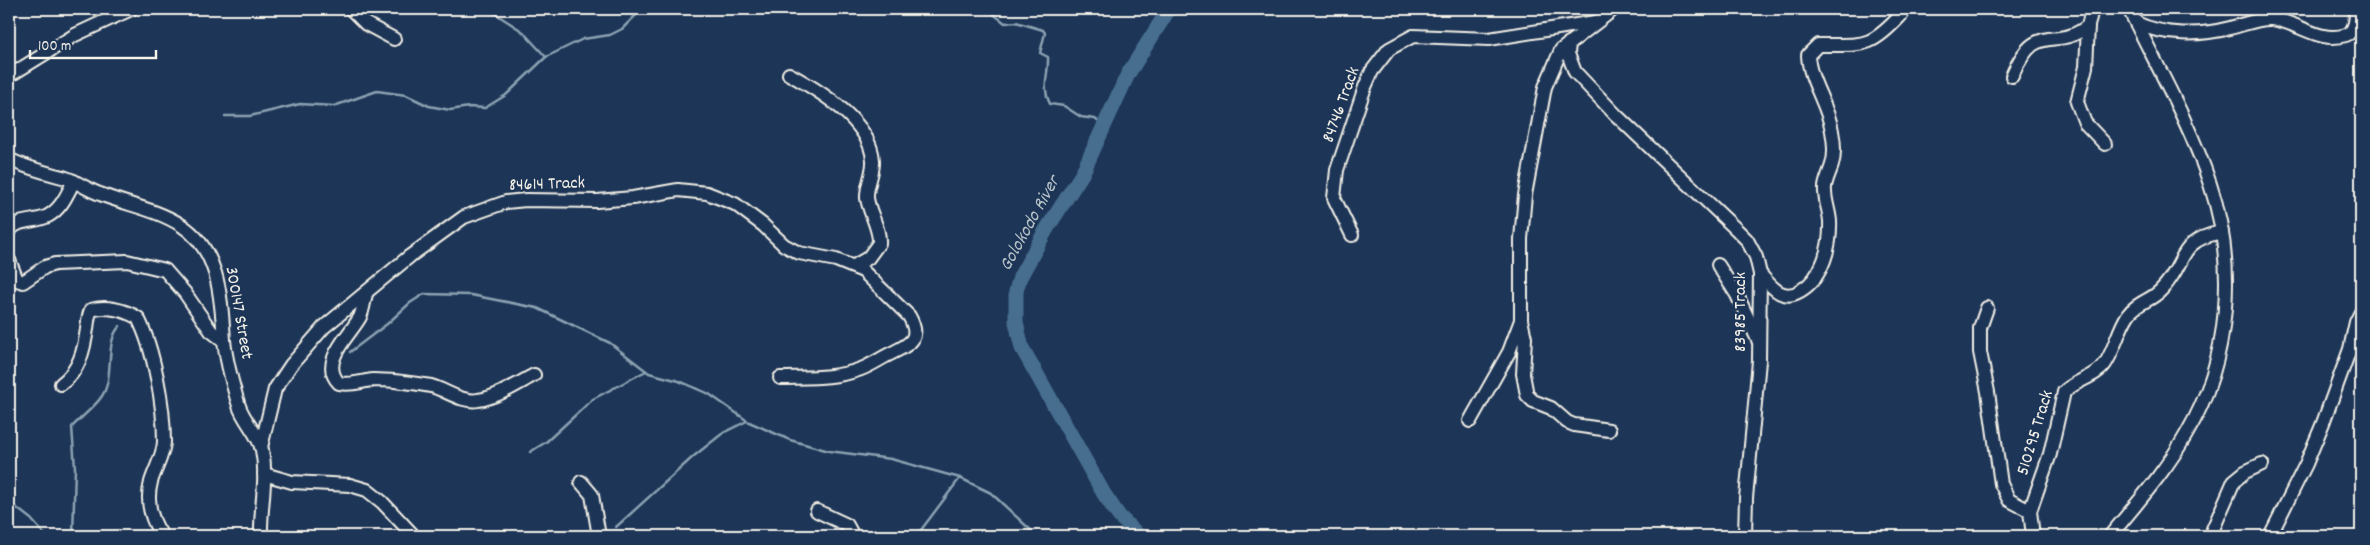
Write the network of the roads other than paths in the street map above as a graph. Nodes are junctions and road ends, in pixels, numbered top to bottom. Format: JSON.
{"nodes":[{"id":1,"x":131,"y":9,"type":"edge"},
{"id":2,"x":351,"y":9,"type":"edge"},
{"id":3,"x":1614,"y":9,"type":"edge"},
{"id":4,"x":2092,"y":9,"type":"edge"},
{"id":5,"x":2129,"y":9,"type":"edge"},
{"id":6,"x":2354,"y":9,"type":"edge"},
{"id":7,"x":1901,"y":16,"type":"dead end"},
{"id":8,"x":1597,"y":17,"type":"edge"},
{"id":9,"x":2136,"y":23,"type":"junction"},
{"id":10,"x":2088,"y":26,"type":"junction"},
{"id":11,"x":394,"y":39,"type":"dead end"},
{"id":12,"x":1568,"y":43,"type":"junction"},
{"id":13,"x":789,"y":74,"type":"dead end"},
{"id":14,"x":9,"y":76,"type":"edge"},
{"id":15,"x":2012,"y":76,"type":"dead end"},
{"id":16,"x":2105,"y":144,"type":"dead end"},
{"id":17,"x":9,"y":159,"type":"edge"},
{"id":18,"x":74,"y":181,"type":"junction"},
{"id":19,"x":9,"y":231,"type":"edge"},
{"id":20,"x":2222,"y":232,"type":"junction"},
{"id":21,"x":1352,"y":236,"type":"dead end"},
{"id":22,"x":9,"y":260,"type":"edge"},
{"id":23,"x":1718,"y":265,"type":"dead end"},
{"id":24,"x":854,"y":266,"type":"junction"},
{"id":25,"x":1760,"y":274,"type":"junction"},
{"id":26,"x":366,"y":294,"type":"junction"},
{"id":27,"x":1987,"y":308,"type":"dead end"},
{"id":28,"x":2361,"y":312,"type":"edge"},
{"id":29,"x":1520,"y":320,"type":"junction"},
{"id":30,"x":224,"y":341,"type":"junction"},
{"id":31,"x":1759,"y":342,"type":"junction"},
{"id":32,"x":534,"y":375,"type":"dead end"},
{"id":33,"x":780,"y":378,"type":"dead end"},
{"id":34,"x":61,"y":384,"type":"dead end"},
{"id":35,"x":1470,"y":421,"type":"dead end"},
{"id":36,"x":1609,"y":430,"type":"dead end"},
{"id":37,"x":262,"y":447,"type":"junction"},
{"id":38,"x":2262,"y":464,"type":"dead end"},
{"id":39,"x":264,"y":474,"type":"junction"},
{"id":40,"x":581,"y":482,"type":"dead end"},
{"id":41,"x":817,"y":511,"type":"dead end"},
{"id":42,"x":2030,"y":511,"type":"junction"},
{"id":43,"x":162,"y":536,"type":"edge"},
{"id":44,"x":261,"y":536,"type":"edge"},
{"id":45,"x":414,"y":536,"type":"edge"},
{"id":46,"x":598,"y":536,"type":"edge"},
{"id":47,"x":853,"y":536,"type":"edge"},
{"id":48,"x":1745,"y":536,"type":"edge"},
{"id":49,"x":2033,"y":536,"type":"edge"},
{"id":50,"x":2110,"y":536,"type":"edge"},
{"id":51,"x":2210,"y":536,"type":"edge"},
{"id":52,"x":2270,"y":536,"type":"edge"}],
"edges":[{"from":1,"to":14,"type":"street"},
{"from":2,"to":11,"type":"street"},
{"from":3,"to":8,"type":"street"},
{"from":4,"to":10,"type":"street"},
{"from":5,"to":9,"type":"street"},
{"from":6,"to":9,"type":"street"},
{"from":7,"to":25,"type":"street"},
{"from":8,"to":12,"type":"street"},
{"from":8,"to":21,"type":"street","name":"84746 Track"},
{"from":9,"to":20,"type":"street"},
{"from":10,"to":15,"type":"street"},
{"from":10,"to":16,"type":"street"},
{"from":12,"to":25,"type":"street","name":"83985 Track"},
{"from":12,"to":29,"type":"street"},
{"from":13,"to":24,"type":"street"},
{"from":17,"to":18,"type":"street","name":"300147 Street"},
{"from":18,"to":19,"type":"street"},
{"from":18,"to":30,"type":"street","name":"300147 Street"},
{"from":20,"to":42,"type":"street","name":"510295 Track"},
{"from":20,"to":50,"type":"street"},
{"from":22,"to":30,"type":"street"},
{"from":23,"to":31,"type":"street"},
{"from":24,"to":26,"type":"street","name":"84614 Track"},
{"from":24,"to":33,"type":"street","name":"84614 Track"},
{"from":25,"to":31,"type":"street","name":"83985 Track"},
{"from":26,"to":32,"type":"street"},
{"from":26,"to":37,"type":"street","name":"84614 Track"},
{"from":27,"to":42,"type":"street"},
{"from":28,"to":52,"type":"street"},
{"from":29,"to":35,"type":"street"},
{"from":29,"to":36,"type":"street"},
{"from":30,"to":37,"type":"street","name":"300147 Street"},
{"from":31,"to":48,"type":"street","name":"83985 Track"},
{"from":34,"to":43,"type":"street"},
{"from":37,"to":39,"type":"street","name":"300147 Street"},
{"from":38,"to":51,"type":"street"},
{"from":39,"to":44,"type":"street","name":"300147 Street"},
{"from":39,"to":45,"type":"street"},
{"from":40,"to":46,"type":"street"},
{"from":41,"to":47,"type":"street"},
{"from":42,"to":49,"type":"street","name":"510295 Track"}]}
